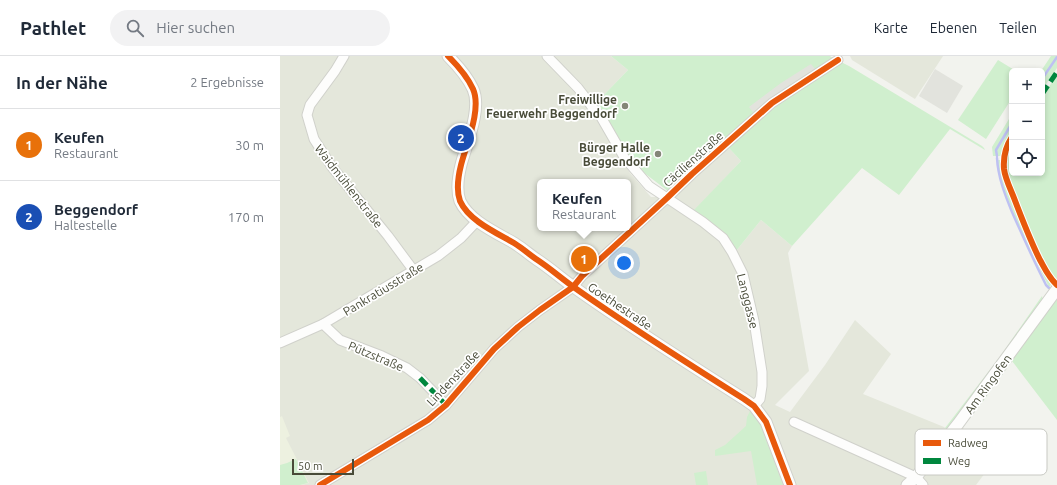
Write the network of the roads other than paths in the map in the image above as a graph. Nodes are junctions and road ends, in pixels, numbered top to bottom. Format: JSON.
{"nodes":[{"id":1,"x":344,"y":56,"type":"edge"},
{"id":2,"x":448,"y":56,"type":"edge"},
{"id":3,"x":547,"y":56,"type":"edge"},
{"id":4,"x":838,"y":60,"type":"dead end"},
{"id":5,"x":667,"y":198,"type":"junction"},
{"id":6,"x":477,"y":221,"type":"junction"},
{"id":7,"x":414,"y":271,"type":"junction"},
{"id":8,"x":572,"y":287,"type":"junction"},
{"id":9,"x":1057,"y":289,"type":"edge"},
{"id":10,"x":323,"y":324,"type":"junction"},
{"id":11,"x":280,"y":343,"type":"edge"},
{"id":12,"x":446,"y":405,"type":"junction"},
{"id":13,"x":754,"y":406,"type":"junction"},
{"id":14,"x":794,"y":422,"type":"dead end"},
{"id":15,"x":955,"y":429,"type":"edge"},
{"id":16,"x":915,"y":482,"type":"edge"},
{"id":17,"x":320,"y":485,"type":"edge"},
{"id":18,"x":790,"y":485,"type":"edge"}],
"edges":[{"from":1,"to":7,"type":"street","name":"Waidmühlenstraße"},
{"from":2,"to":6,"type":"street","name":"Goethestraße"},
{"from":3,"to":5,"type":"street","name":"Langgasse"},
{"from":4,"to":5,"type":"street","name":"Cäcilienstraße"},
{"from":5,"to":8,"type":"street","name":"Cäcilienstraße"},
{"from":5,"to":13,"type":"street","name":"Langgasse"},
{"from":6,"to":7,"type":"street","name":"Pankratiusstraße"},
{"from":6,"to":8,"type":"street","name":"Goethestraße"},
{"from":7,"to":10,"type":"street","name":"Pankratiusstraße"},
{"from":8,"to":12,"type":"street","name":"Lindenstraße"},
{"from":8,"to":13,"type":"street","name":"Goethestraße"},
{"from":9,"to":15,"type":"street","name":"Am Ringofen"},
{"from":10,"to":11,"type":"street","name":"Pankratiusstraße"},
{"from":10,"to":12,"type":"street","name":"Pützstraße"},
{"from":12,"to":17,"type":"street","name":"Lindenstraße"},
{"from":13,"to":18,"type":"street","name":"Goethestraße"},
{"from":14,"to":16,"type":"street","name":"Am Ringofen"}]}
